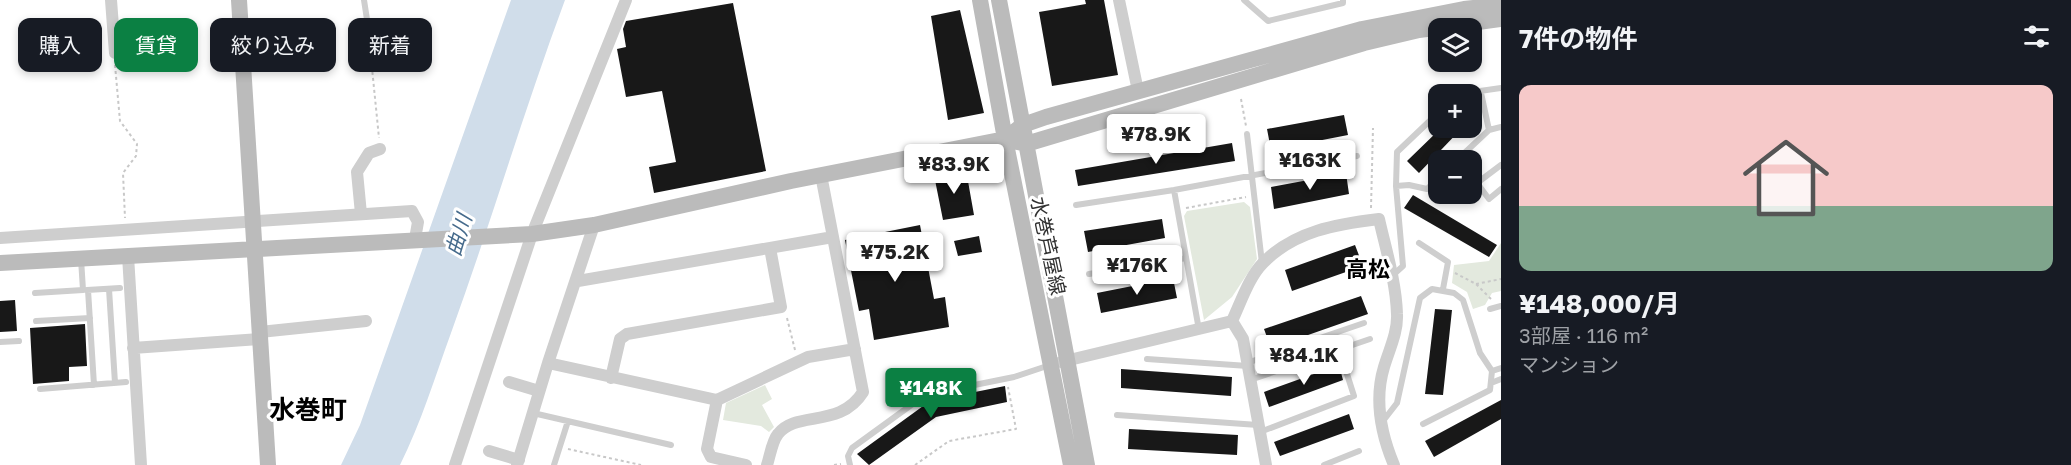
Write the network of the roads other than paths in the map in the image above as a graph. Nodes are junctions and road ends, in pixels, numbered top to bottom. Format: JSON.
{"nodes":[{"id":1,"x":111,"y":0,"type":"edge"},
{"id":2,"x":239,"y":0,"type":"edge"},
{"id":3,"x":364,"y":0,"type":"edge"},
{"id":4,"x":626,"y":0,"type":"edge"},
{"id":5,"x":980,"y":0,"type":"edge"},
{"id":6,"x":999,"y":0,"type":"edge"},
{"id":7,"x":1119,"y":0,"type":"edge"},
{"id":8,"x":1244,"y":0,"type":"edge"},
{"id":9,"x":1343,"y":0,"type":"edge"},
{"id":10,"x":1501,"y":5,"type":"edge"},
{"id":11,"x":367,"y":18,"type":"edge"},
{"id":12,"x":1501,"y":19,"type":"edge"},
{"id":13,"x":114,"y":53,"type":"dead end"},
{"id":14,"x":1501,"y":88,"type":"edge"},
{"id":15,"x":1138,"y":91,"type":"junction"},
{"id":16,"x":1482,"y":93,"type":"joint"},
{"id":17,"x":1428,"y":122,"type":"edge"},
{"id":18,"x":1023,"y":125,"type":"junction"},
{"id":19,"x":1501,"y":128,"type":"edge"},
{"id":20,"x":1489,"y":130,"type":"junction"},
{"id":21,"x":1247,"y":134,"type":"road end"},
{"id":22,"x":1005,"y":139,"type":"junction"},
{"id":23,"x":1026,"y":144,"type":"junction"},
{"id":24,"x":380,"y":150,"type":"road end"},
{"id":25,"x":1468,"y":150,"type":"edge"},
{"id":26,"x":1357,"y":156,"type":"dead end"},
{"id":27,"x":1501,"y":165,"type":"edge"},
{"id":28,"x":821,"y":176,"type":"junction"},
{"id":29,"x":1251,"y":176,"type":"junction"},
{"id":30,"x":1396,"y":186,"type":"junction"},
{"id":31,"x":1428,"y":188,"type":"edge"},
{"id":32,"x":1501,"y":189,"type":"edge"},
{"id":33,"x":1174,"y":190,"type":"junction"},
{"id":34,"x":1076,"y":205,"type":"dead end"},
{"id":35,"x":360,"y":214,"type":"junction"},
{"id":36,"x":252,"y":221,"type":"junction"},
{"id":37,"x":594,"y":225,"type":"junction"},
{"id":38,"x":532,"y":234,"type":"junction"},
{"id":39,"x":833,"y":237,"type":"junction"},
{"id":40,"x":0,"y":238,"type":"edge"},
{"id":41,"x":418,"y":239,"type":"junction"},
{"id":42,"x":1419,"y":243,"type":"dead end"},
{"id":43,"x":770,"y":248,"type":"junction"},
{"id":44,"x":254,"y":250,"type":"junction"},
{"id":45,"x":128,"y":256,"type":"junction"},
{"id":46,"x":1186,"y":258,"type":"junction"},
{"id":47,"x":81,"y":259,"type":"junction"},
{"id":48,"x":0,"y":263,"type":"edge"},
{"id":49,"x":1262,"y":263,"type":"junction"},
{"id":50,"x":1089,"y":274,"type":"dead end"},
{"id":51,"x":1392,"y":276,"type":"junction"},
{"id":52,"x":578,"y":281,"type":"junction"},
{"id":53,"x":120,"y":288,"type":"dead end"},
{"id":54,"x":109,"y":289,"type":"junction"},
{"id":55,"x":1443,"y":289,"type":"junction"},
{"id":56,"x":86,"y":290,"type":"junction"},
{"id":57,"x":35,"y":293,"type":"dead end"},
{"id":58,"x":1499,"y":306,"type":"edge"},
{"id":59,"x":1490,"y":309,"type":"dead end"},
{"id":60,"x":90,"y":318,"type":"junction"},
{"id":61,"x":36,"y":321,"type":"dead end"},
{"id":62,"x":366,"y":321,"type":"dead end"},
{"id":63,"x":1232,"y":321,"type":"junction"},
{"id":64,"x":1364,"y":323,"type":"dead end"},
{"id":65,"x":1199,"y":330,"type":"junction"},
{"id":66,"x":260,"y":335,"type":"junction"},
{"id":67,"x":1370,"y":339,"type":"dead end"},
{"id":68,"x":19,"y":341,"type":"dead end"},
{"id":69,"x":0,"y":342,"type":"edge"},
{"id":70,"x":133,"y":348,"type":"junction"},
{"id":71,"x":855,"y":349,"type":"junction"},
{"id":72,"x":1340,"y":349,"type":"junction"},
{"id":73,"x":1147,"y":360,"type":"dead end"},
{"id":74,"x":1059,"y":362,"type":"junction"},
{"id":75,"x":548,"y":363,"type":"junction"},
{"id":76,"x":1248,"y":365,"type":"junction"},
{"id":77,"x":1501,"y":368,"type":"edge"},
{"id":78,"x":1492,"y":371,"type":"junction"},
{"id":79,"x":611,"y":378,"type":"junction"},
{"id":80,"x":1501,"y":379,"type":"edge"},
{"id":81,"x":1250,"y":380,"type":"junction"},
{"id":82,"x":126,"y":382,"type":"dead end"},
{"id":83,"x":509,"y":382,"type":"dead end"},
{"id":84,"x":115,"y":383,"type":"junction"},
{"id":85,"x":1491,"y":383,"type":"junction"},
{"id":86,"x":94,"y":385,"type":"junction"},
{"id":87,"x":40,"y":389,"type":"dead end"},
{"id":88,"x":539,"y":391,"type":"junction"},
{"id":89,"x":717,"y":400,"type":"junction"},
{"id":90,"x":533,"y":413,"type":"junction"},
{"id":91,"x":1117,"y":415,"type":"dead end"},
{"id":92,"x":568,"y":421,"type":"junction"},
{"id":93,"x":1380,"y":424,"type":"junction"},
{"id":94,"x":1423,"y":424,"type":"dead end"},
{"id":95,"x":1259,"y":429,"type":"junction"},
{"id":96,"x":671,"y":445,"type":"dead end"},
{"id":97,"x":489,"y":451,"type":"dead end"},
{"id":98,"x":1359,"y":451,"type":"dead end"},
{"id":99,"x":518,"y":463,"type":"edge"},
{"id":100,"x":141,"y":465,"type":"edge"},
{"id":101,"x":268,"y":465,"type":"edge"},
{"id":102,"x":455,"y":465,"type":"edge"},
{"id":103,"x":554,"y":465,"type":"edge"},
{"id":104,"x":746,"y":465,"type":"edge"},
{"id":105,"x":767,"y":465,"type":"edge"},
{"id":106,"x":850,"y":465,"type":"edge"},
{"id":107,"x":1071,"y":465,"type":"edge"},
{"id":108,"x":1087,"y":465,"type":"edge"},
{"id":109,"x":1266,"y":465,"type":"edge"},
{"id":110,"x":1324,"y":465,"type":"edge"},
{"id":111,"x":1394,"y":465,"type":"edge"}],
"edges":[{"from":1,"to":13,"type":"street"},
{"from":2,"to":36,"type":"street"},
{"from":3,"to":11,"type":"lane"},
{"from":4,"to":38,"type":"street"},
{"from":5,"to":22,"type":"street","name":"水巻芦屋線"},
{"from":6,"to":18,"type":"street","name":"水巻芦屋線"},
{"from":7,"to":15,"type":"street"},
{"from":8,"to":9,"type":"lane"},
{"from":10,"to":15,"type":"street"},
{"from":12,"to":23,"type":"street"},
{"from":14,"to":16,"type":"lane"},
{"from":15,"to":18,"type":"street"},
{"from":16,"to":20,"type":"lane"},
{"from":17,"to":30,"type":"lane"},
{"from":18,"to":22,"type":"street"},
{"from":18,"to":23,"type":"street","name":"水巻芦屋線"},
{"from":19,"to":20,"type":"lane"},
{"from":20,"to":25,"type":"lane"},
{"from":21,"to":29,"type":"lane"},
{"from":22,"to":23,"type":"street"},
{"from":22,"to":28,"type":"street"},
{"from":22,"to":74,"type":"street","name":"水巻芦屋線"},
{"from":23,"to":74,"type":"street","name":"水巻芦屋線"},
{"from":24,"to":35,"type":"street"},
{"from":26,"to":29,"type":"lane"},
{"from":27,"to":32,"type":"lane"},
{"from":28,"to":37,"type":"street"},
{"from":28,"to":39,"type":"street"},
{"from":29,"to":33,"type":"lane"},
{"from":29,"to":49,"type":"lane"},
{"from":30,"to":31,"type":"lane"},
{"from":30,"to":51,"type":"lane"},
{"from":33,"to":34,"type":"lane"},
{"from":33,"to":46,"type":"lane"},
{"from":35,"to":36,"type":"street"},
{"from":35,"to":41,"type":"street"},
{"from":36,"to":40,"type":"street"},
{"from":36,"to":44,"type":"street"},
{"from":37,"to":38,"type":"street"},
{"from":37,"to":52,"type":"street"},
{"from":38,"to":41,"type":"street"},
{"from":38,"to":102,"type":"street"},
{"from":39,"to":43,"type":"street"},
{"from":39,"to":71,"type":"street"},
{"from":41,"to":44,"type":"street"},
{"from":42,"to":55,"type":"lane"},
{"from":43,"to":52,"type":"street"},
{"from":43,"to":79,"type":"street"},
{"from":44,"to":45,"type":"street"},
{"from":44,"to":66,"type":"street"},
{"from":45,"to":47,"type":"street"},
{"from":45,"to":70,"type":"street"},
{"from":46,"to":50,"type":"lane"},
{"from":46,"to":65,"type":"lane"},
{"from":47,"to":48,"type":"street"},
{"from":47,"to":56,"type":"lane"},
{"from":49,"to":51,"type":"street"},
{"from":49,"to":63,"type":"street"},
{"from":51,"to":93,"type":"street"},
{"from":52,"to":75,"type":"street"},
{"from":53,"to":54,"type":"lane"},
{"from":54,"to":56,"type":"lane"},
{"from":54,"to":84,"type":"lane"},
{"from":55,"to":78,"type":"lane"},
{"from":55,"to":93,"type":"lane"},
{"from":56,"to":57,"type":"lane"},
{"from":56,"to":60,"type":"lane"},
{"from":58,"to":59,"type":"lane"},
{"from":60,"to":61,"type":"lane"},
{"from":60,"to":86,"type":"lane"},
{"from":62,"to":66,"type":"street"},
{"from":63,"to":65,"type":"street"},
{"from":63,"to":76,"type":"street"},
{"from":64,"to":76,"type":"lane"},
{"from":65,"to":74,"type":"street"},
{"from":66,"to":70,"type":"street"},
{"from":66,"to":101,"type":"street"},
{"from":67,"to":72,"type":"lane"},
{"from":68,"to":69,"type":"lane"},
{"from":70,"to":100,"type":"street"},
{"from":71,"to":89,"type":"street"},
{"from":71,"to":105,"type":"street"},
{"from":72,"to":81,"type":"lane"},
{"from":72,"to":95,"type":"lane"},
{"from":73,"to":76,"type":"lane"},
{"from":74,"to":106,"type":"lane"},
{"from":74,"to":107,"type":"street","name":"水巻芦屋線"},
{"from":74,"to":108,"type":"street","name":"水巻芦屋線"},
{"from":75,"to":79,"type":"street"},
{"from":75,"to":88,"type":"street"},
{"from":76,"to":81,"type":"street"},
{"from":77,"to":78,"type":"lane"},
{"from":78,"to":85,"type":"lane"},
{"from":79,"to":89,"type":"street"},
{"from":80,"to":85,"type":"lane"},
{"from":81,"to":95,"type":"street"},
{"from":82,"to":84,"type":"lane"},
{"from":83,"to":88,"type":"street"},
{"from":84,"to":86,"type":"lane"},
{"from":85,"to":94,"type":"lane"},
{"from":86,"to":87,"type":"lane"},
{"from":88,"to":90,"type":"street"},
{"from":89,"to":104,"type":"street"},
{"from":90,"to":92,"type":"lane"},
{"from":90,"to":99,"type":"street"},
{"from":91,"to":95,"type":"lane"},
{"from":92,"to":96,"type":"lane"},
{"from":92,"to":103,"type":"lane"},
{"from":93,"to":111,"type":"street"},
{"from":95,"to":109,"type":"street"},
{"from":97,"to":99,"type":"street"},
{"from":98,"to":110,"type":"lane"}]}
